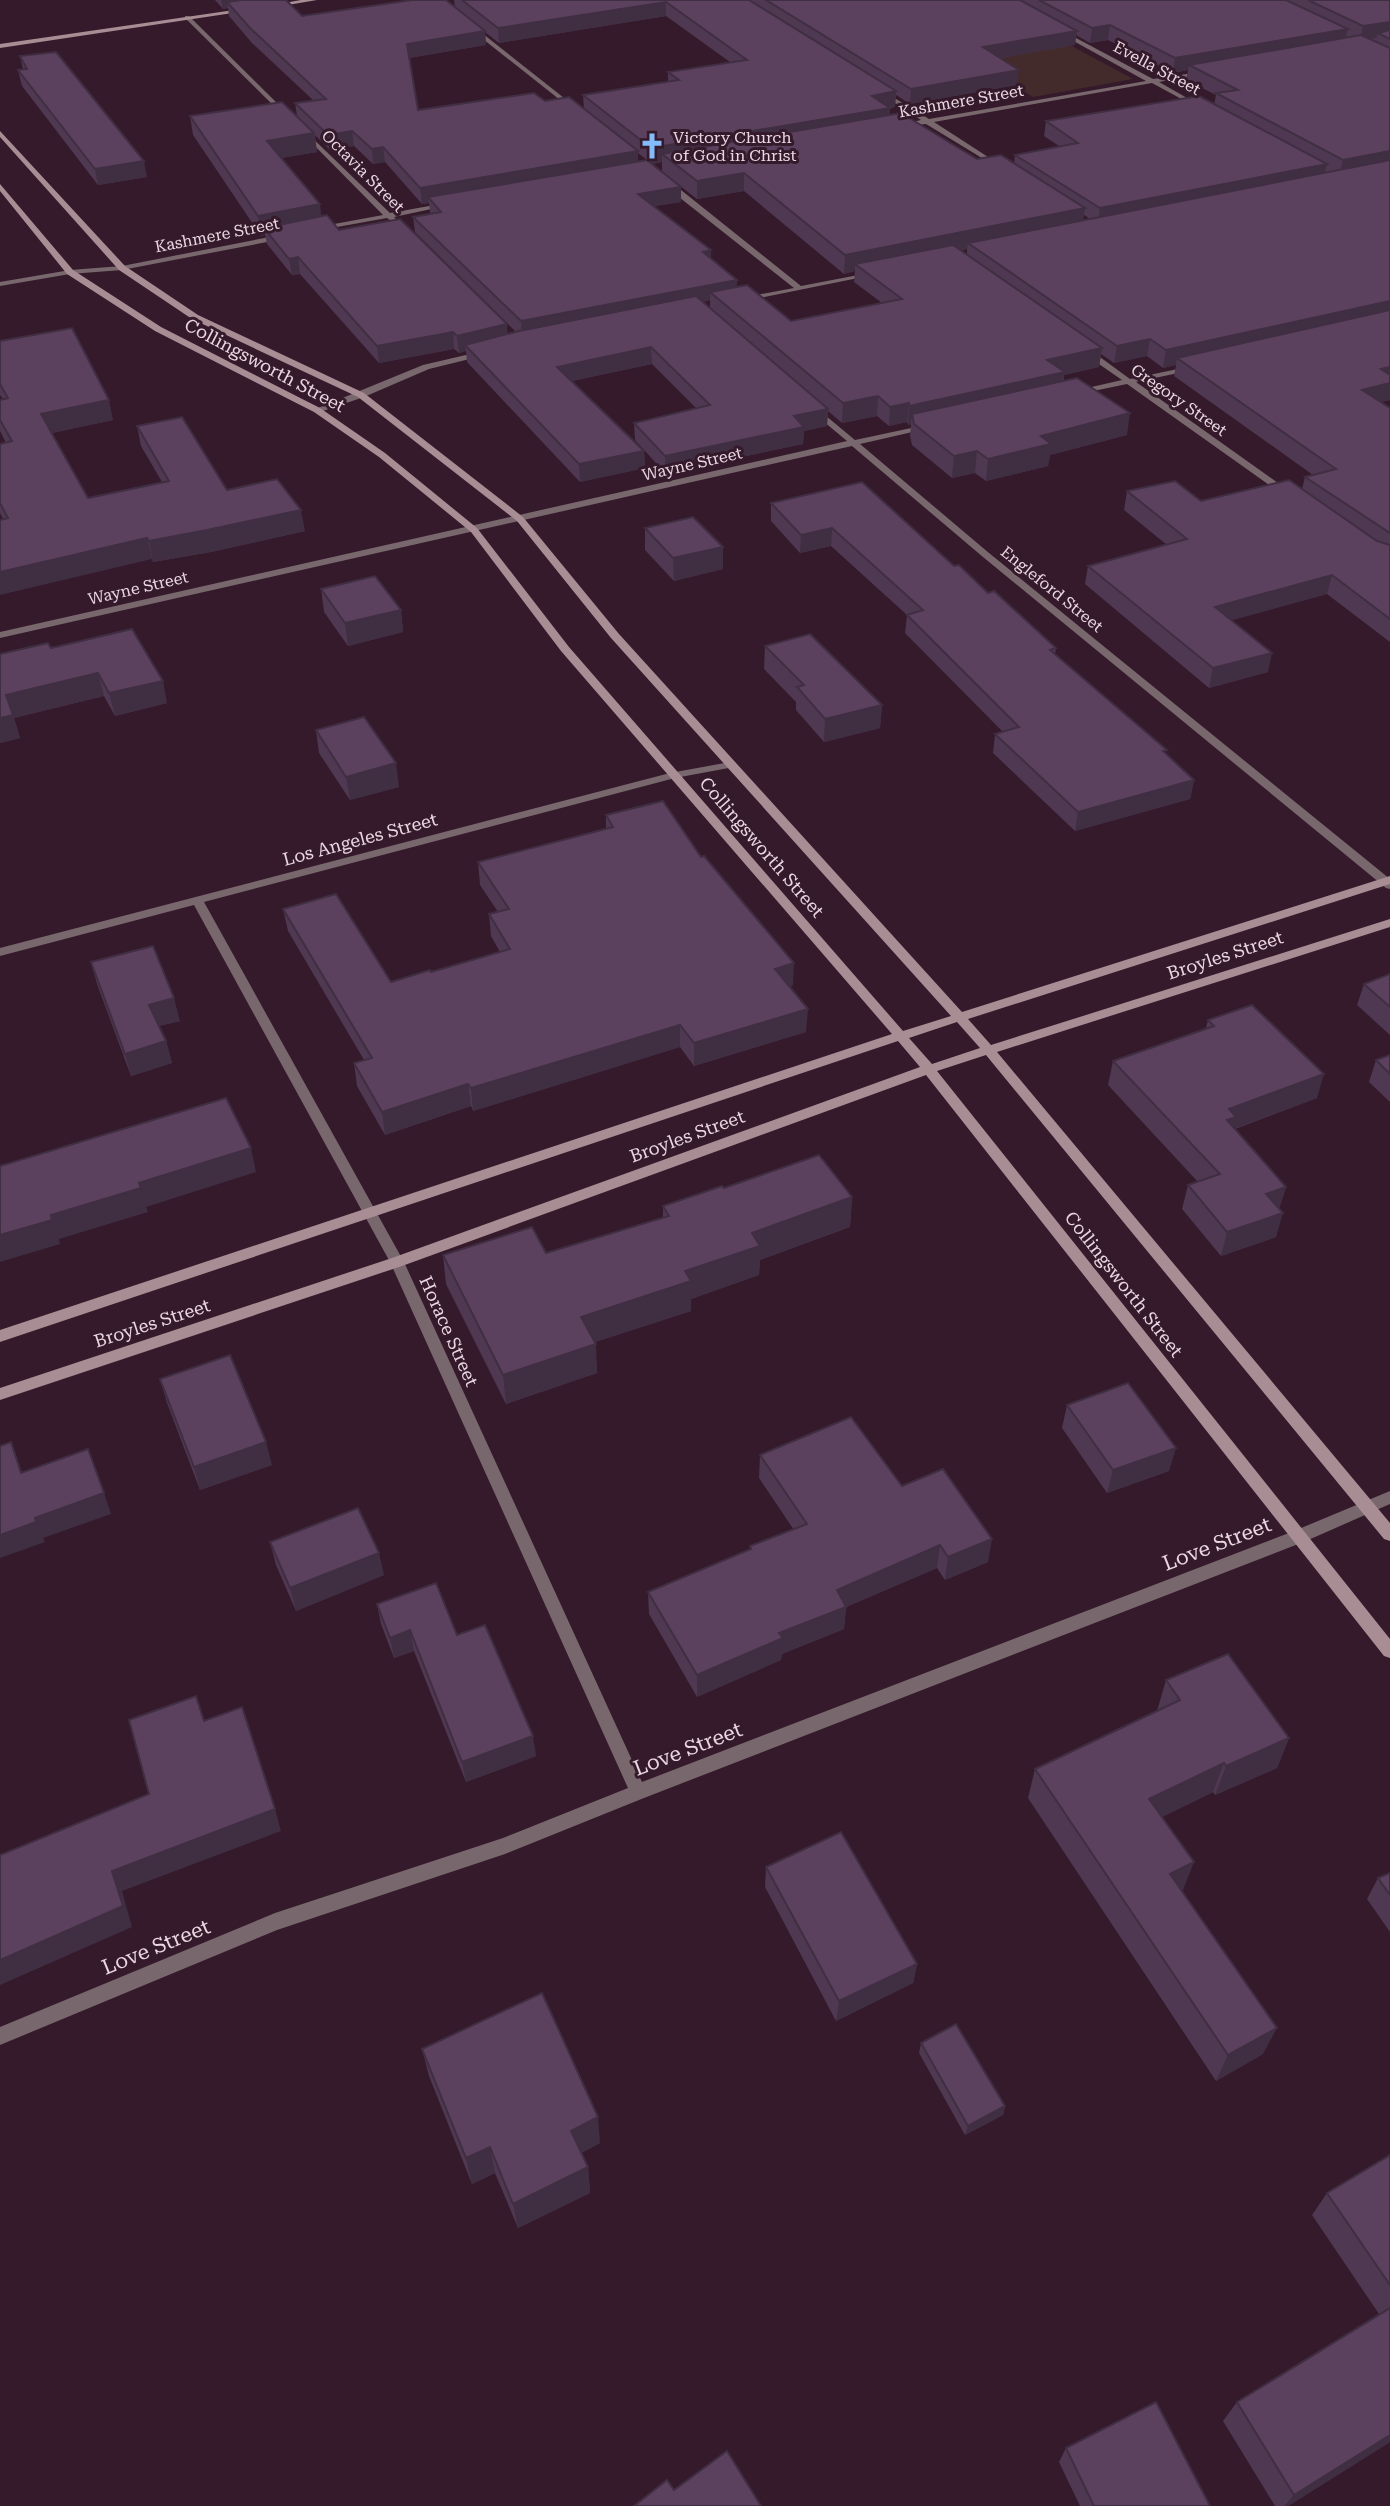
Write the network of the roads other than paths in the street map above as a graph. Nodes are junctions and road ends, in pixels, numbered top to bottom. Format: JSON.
{"nodes":[{"id":1,"x":313,"y":0,"type":"edge"},
{"id":2,"x":266,"y":7,"type":"edge"},
{"id":3,"x":254,"y":8,"type":"edge"},
{"id":4,"x":458,"y":17,"type":"edge"},
{"id":5,"x":187,"y":18,"type":"junction"},
{"id":6,"x":1048,"y":25,"type":"edge"},
{"id":7,"x":0,"y":46,"type":"edge"},
{"id":8,"x":1208,"y":72,"type":"edge"},
{"id":9,"x":1153,"y":82,"type":"junction"},
{"id":10,"x":871,"y":85,"type":"edge"},
{"id":11,"x":1202,"y":108,"type":"edge"},
{"id":12,"x":587,"y":119,"type":"edge"},
{"id":13,"x":928,"y":121,"type":"junction"},
{"id":14,"x":889,"y":128,"type":"edge"},
{"id":15,"x":0,"y":133,"type":"edge"},
{"id":16,"x":1006,"y":172,"type":"edge"},
{"id":17,"x":661,"y":178,"type":"edge"},
{"id":18,"x":0,"y":186,"type":"edge"},
{"id":19,"x":453,"y":204,"type":"edge"},
{"id":20,"x":388,"y":215,"type":"junction"},
{"id":21,"x":397,"y":224,"type":"edge"},
{"id":22,"x":303,"y":232,"type":"edge"},
{"id":23,"x":291,"y":234,"type":"edge"},
{"id":24,"x":122,"y":268,"type":"junction"},
{"id":25,"x":890,"y":271,"type":"edge"},
{"id":26,"x":71,"y":272,"type":"junction"},
{"id":27,"x":0,"y":284,"type":"edge"},
{"id":28,"x":799,"y":288,"type":"junction"},
{"id":29,"x":737,"y":302,"type":"edge"},
{"id":30,"x":1074,"y":343,"type":"edge"},
{"id":31,"x":493,"y":350,"type":"edge"},
{"id":32,"x":1203,"y":365,"type":"edge"},
{"id":33,"x":1128,"y":381,"type":"junction"},
{"id":34,"x":361,"y":396,"type":"junction"},
{"id":35,"x":1062,"y":396,"type":"edge"},
{"id":36,"x":802,"y":398,"type":"edge"},
{"id":37,"x":317,"y":410,"type":"junction"},
{"id":38,"x":932,"y":425,"type":"edge"},
{"id":39,"x":853,"y":443,"type":"junction"},
{"id":40,"x":1303,"y":505,"type":"edge"},
{"id":41,"x":520,"y":519,"type":"junction"},
{"id":42,"x":474,"y":530,"type":"junction"},
{"id":43,"x":0,"y":635,"type":"edge"},
{"id":44,"x":730,"y":765,"type":"junction"},
{"id":45,"x":674,"y":775,"type":"junction"},
{"id":46,"x":1389,"y":882,"type":"edge"},
{"id":47,"x":197,"y":900,"type":"junction"},
{"id":48,"x":1390,"y":923,"type":"edge"},
{"id":49,"x":0,"y":952,"type":"edge"},
{"id":50,"x":959,"y":1018,"type":"junction"},
{"id":51,"x":901,"y":1036,"type":"junction"},
{"id":52,"x":989,"y":1050,"type":"junction"},
{"id":53,"x":929,"y":1069,"type":"junction"},
{"id":54,"x":369,"y":1212,"type":"junction"},
{"id":55,"x":397,"y":1262,"type":"junction"},
{"id":56,"x":0,"y":1336,"type":"edge"},
{"id":57,"x":0,"y":1395,"type":"edge"},
{"id":58,"x":1390,"y":1497,"type":"edge"},
{"id":59,"x":1368,"y":1507,"type":"junction"},
{"id":60,"x":1390,"y":1534,"type":"edge"},
{"id":61,"x":1300,"y":1536,"type":"junction"},
{"id":62,"x":1390,"y":1651,"type":"edge"},
{"id":63,"x":638,"y":1792,"type":"junction"},
{"id":64,"x":0,"y":2036,"type":"edge"}],
"edges":[{"from":1,"to":2,"type":"main road"},
{"from":3,"to":5,"type":"main road"},
{"from":4,"to":12,"type":"street"},
{"from":5,"to":7,"type":"main road"},
{"from":5,"to":20,"type":"street","name":"Octavia Street"},
{"from":6,"to":9,"type":"street","name":"Evella Street"},
{"from":8,"to":9,"type":"street","name":"Kashmere Street"},
{"from":9,"to":11,"type":"street","name":"Evella Street"},
{"from":9,"to":13,"type":"street","name":"Kashmere Street"},
{"from":10,"to":13,"type":"street"},
{"from":13,"to":14,"type":"street","name":"Kashmere Street"},
{"from":13,"to":16,"type":"street"},
{"from":15,"to":24,"type":"main road","name":"Collingsworth Street"},
{"from":17,"to":28,"type":"street"},
{"from":18,"to":26,"type":"main road","name":"Collingsworth Street"},
{"from":19,"to":20,"type":"street","name":"Kashmere Street"},
{"from":20,"to":21,"type":"street","name":"Octavia Street"},
{"from":20,"to":22,"type":"street","name":"Kashmere Street"},
{"from":23,"to":24,"type":"street","name":"Kashmere Street"},
{"from":24,"to":26,"type":"street","name":"Kashmere Street"},
{"from":24,"to":34,"type":"main road","name":"Collingsworth Street"},
{"from":25,"to":28,"type":"street"},
{"from":26,"to":27,"type":"street","name":"Kashmere Street"},
{"from":26,"to":37,"type":"main road","name":"Collingsworth Street"},
{"from":28,"to":29,"type":"street"},
{"from":30,"to":33,"type":"street","name":"Gregory Street"},
{"from":31,"to":34,"type":"street"},
{"from":32,"to":33,"type":"street"},
{"from":33,"to":35,"type":"street"},
{"from":33,"to":40,"type":"street","name":"Gregory Street"},
{"from":34,"to":37,"type":"street"},
{"from":34,"to":41,"type":"main road","name":"Collingsworth Street"},
{"from":36,"to":39,"type":"street","name":"Engleford Street"},
{"from":37,"to":42,"type":"main road","name":"Collingsworth Street"},
{"from":38,"to":39,"type":"street","name":"Wayne Street"},
{"from":39,"to":41,"type":"street","name":"Wayne Street"},
{"from":39,"to":46,"type":"street","name":"Engleford Street"},
{"from":41,"to":42,"type":"street","name":"Wayne Street"},
{"from":41,"to":44,"type":"main road","name":"Collingsworth Street"},
{"from":42,"to":43,"type":"street","name":"Wayne Street"},
{"from":42,"to":45,"type":"main road","name":"Collingsworth Street"},
{"from":44,"to":45,"type":"street","name":"Los Angeles Street"},
{"from":44,"to":50,"type":"main road","name":"Collingsworth Street"},
{"from":45,"to":47,"type":"street","name":"Los Angeles Street"},
{"from":45,"to":51,"type":"main road","name":"Collingsworth Street"},
{"from":46,"to":50,"type":"main road","name":"Broyles Street"},
{"from":47,"to":49,"type":"street","name":"Los Angeles Street"},
{"from":47,"to":54,"type":"street","name":"Horace Street"},
{"from":48,"to":52,"type":"main road","name":"Broyles Street"},
{"from":50,"to":51,"type":"main road","name":"Broyles Street"},
{"from":50,"to":52,"type":"main road","name":"Collingsworth Street"},
{"from":51,"to":53,"type":"main road","name":"Collingsworth Street"},
{"from":51,"to":54,"type":"main road","name":"Broyles Street"},
{"from":52,"to":53,"type":"main road","name":"Broyles Street"},
{"from":52,"to":59,"type":"main road","name":"Collingsworth Street"},
{"from":53,"to":55,"type":"main road","name":"Broyles Street"},
{"from":53,"to":61,"type":"main road","name":"Collingsworth Street"},
{"from":54,"to":55,"type":"street","name":"Horace Street"},
{"from":54,"to":56,"type":"main road","name":"Broyles Street"},
{"from":55,"to":57,"type":"main road","name":"Broyles Street"},
{"from":55,"to":63,"type":"street","name":"Horace Street"},
{"from":58,"to":59,"type":"street","name":"Love Street"},
{"from":59,"to":60,"type":"main road","name":"Collingsworth Street"},
{"from":59,"to":61,"type":"street","name":"Love Street"},
{"from":61,"to":62,"type":"main road","name":"Collingsworth Street"},
{"from":61,"to":63,"type":"street","name":"Love Street"},
{"from":63,"to":64,"type":"street","name":"Love Street"}]}
